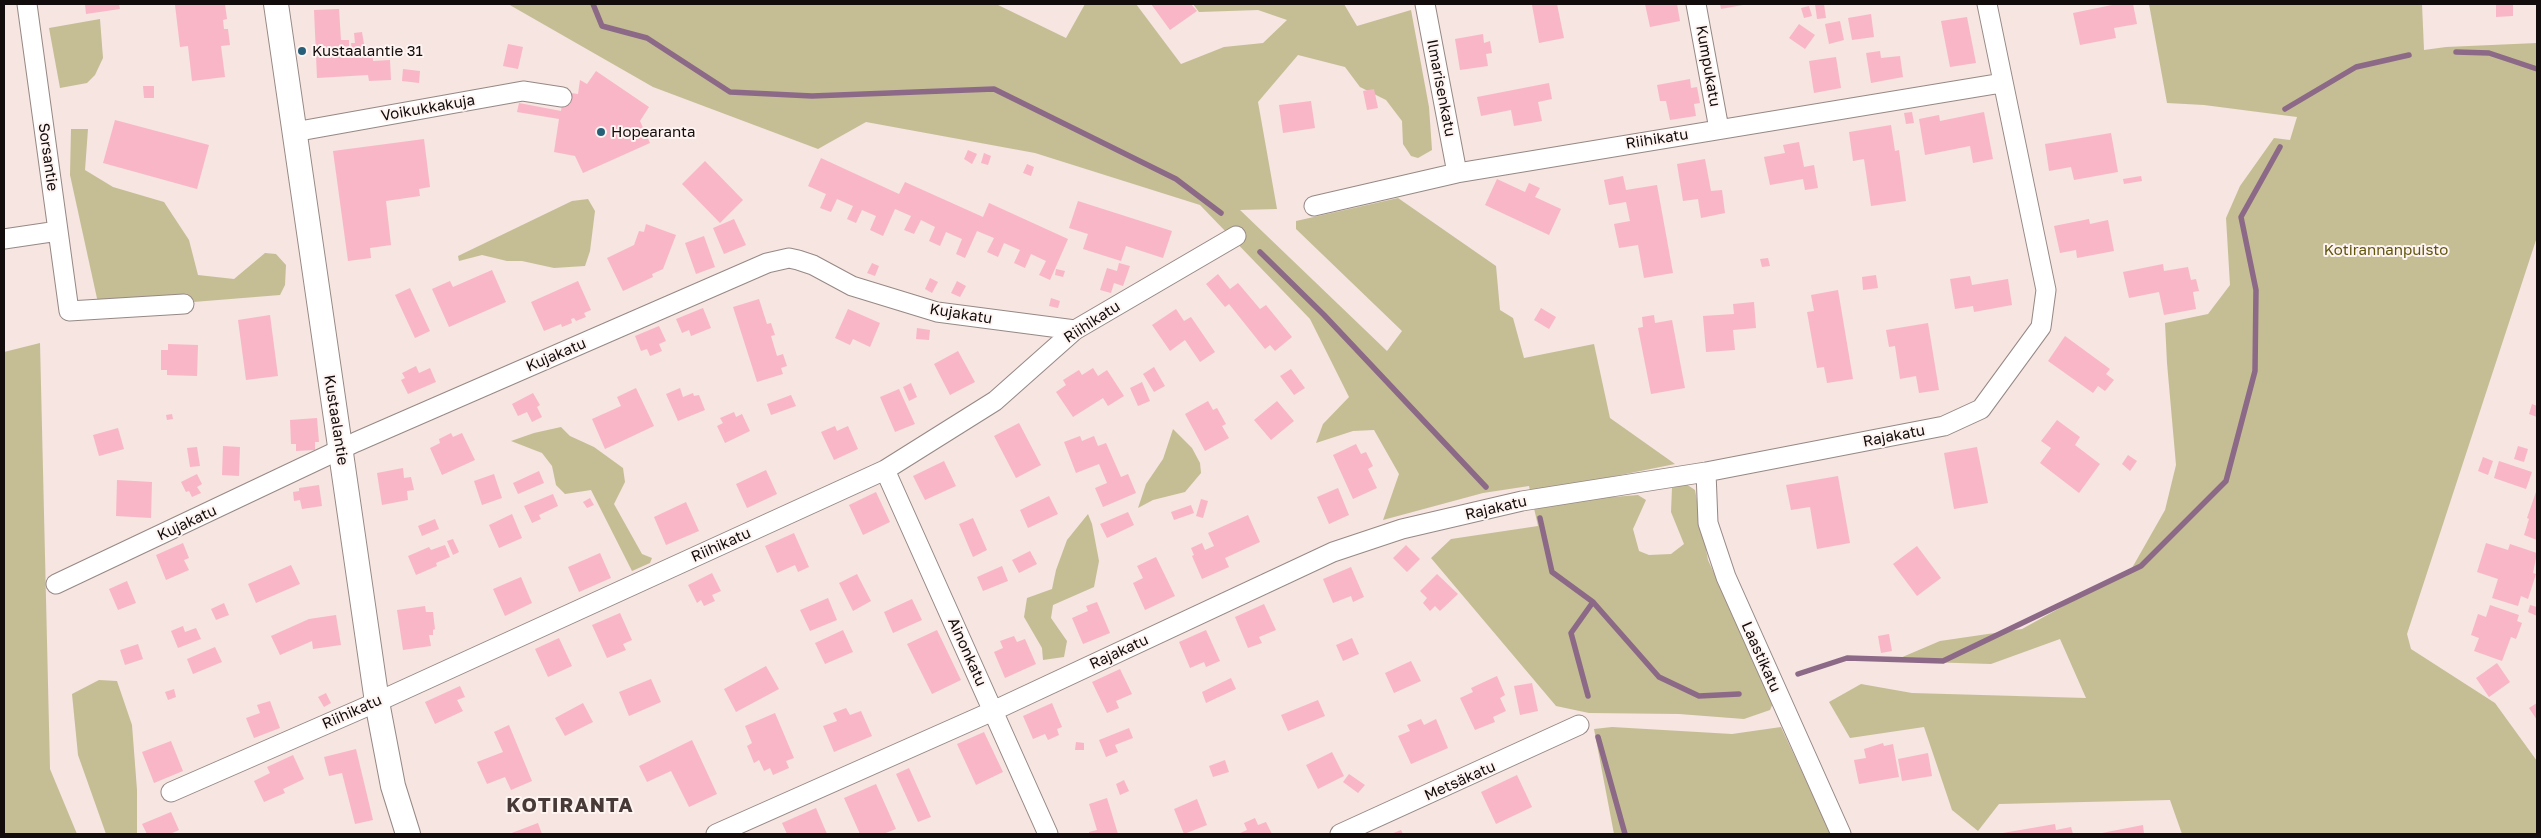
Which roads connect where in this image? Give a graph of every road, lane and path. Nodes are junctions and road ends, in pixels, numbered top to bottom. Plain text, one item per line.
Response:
1 (27, 4) edge
2 (276, 4) edge
3 (1425, 4) edge
4 (1696, 4) edge
5 (1987, 4) edge
6 (2002, 83) junction
7 (562, 97) dead end
8 (1719, 129) junction
9 (294, 132) junction
10 (1457, 172) junction
11 (1314, 206) dead end
12 (58, 231) junction
13 (1236, 236) dead end
14 (4, 239) edge
15 (184, 304) dead end
16 (1075, 330) junction
17 (341, 450) junction
18 (885, 470) junction
19 (1706, 472) junction
20 (56, 584) dead end
21 (377, 702) junction
22 (993, 711) junction
23 (1579, 725) dead end
24 (171, 792) dead end
25 (408, 834) edge
26 (716, 834) edge
27 (1048, 834) edge
28 (1340, 834) edge
29 (1841, 834) edge

1 - 12 street, Sorsantie
2 - 9 main road, Kustaalantie
3 - 10 street, Ilmarisenkatu
4 - 8 street, Kumpukatu
5 - 6 street, Rajakatu
6 - 8 street, Riihikatu
6 - 19 street, Rajakatu
7 - 9 street, Voikukkakuja
8 - 10 street, Riihikatu
9 - 17 main road, Kustaalantie
10 - 11 street, Riihikatu
12 - 14 street
12 - 15 street, Sorsantie
13 - 16 street, Riihikatu
16 - 17 street, Kujakatu
16 - 18 street, Riihikatu
17 - 20 street, Kujakatu
17 - 21 main road, Kustaalantie
18 - 21 street, Riihikatu
18 - 22 street, Ainonkatu
19 - 22 street, Rajakatu
19 - 29 street, Laastikatu
21 - 24 street, Riihikatu
21 - 25 main road, Kustaalantie
22 - 26 street, Rajakatu
22 - 27 street, Ainonkatu
23 - 28 street, Metsäkatu

